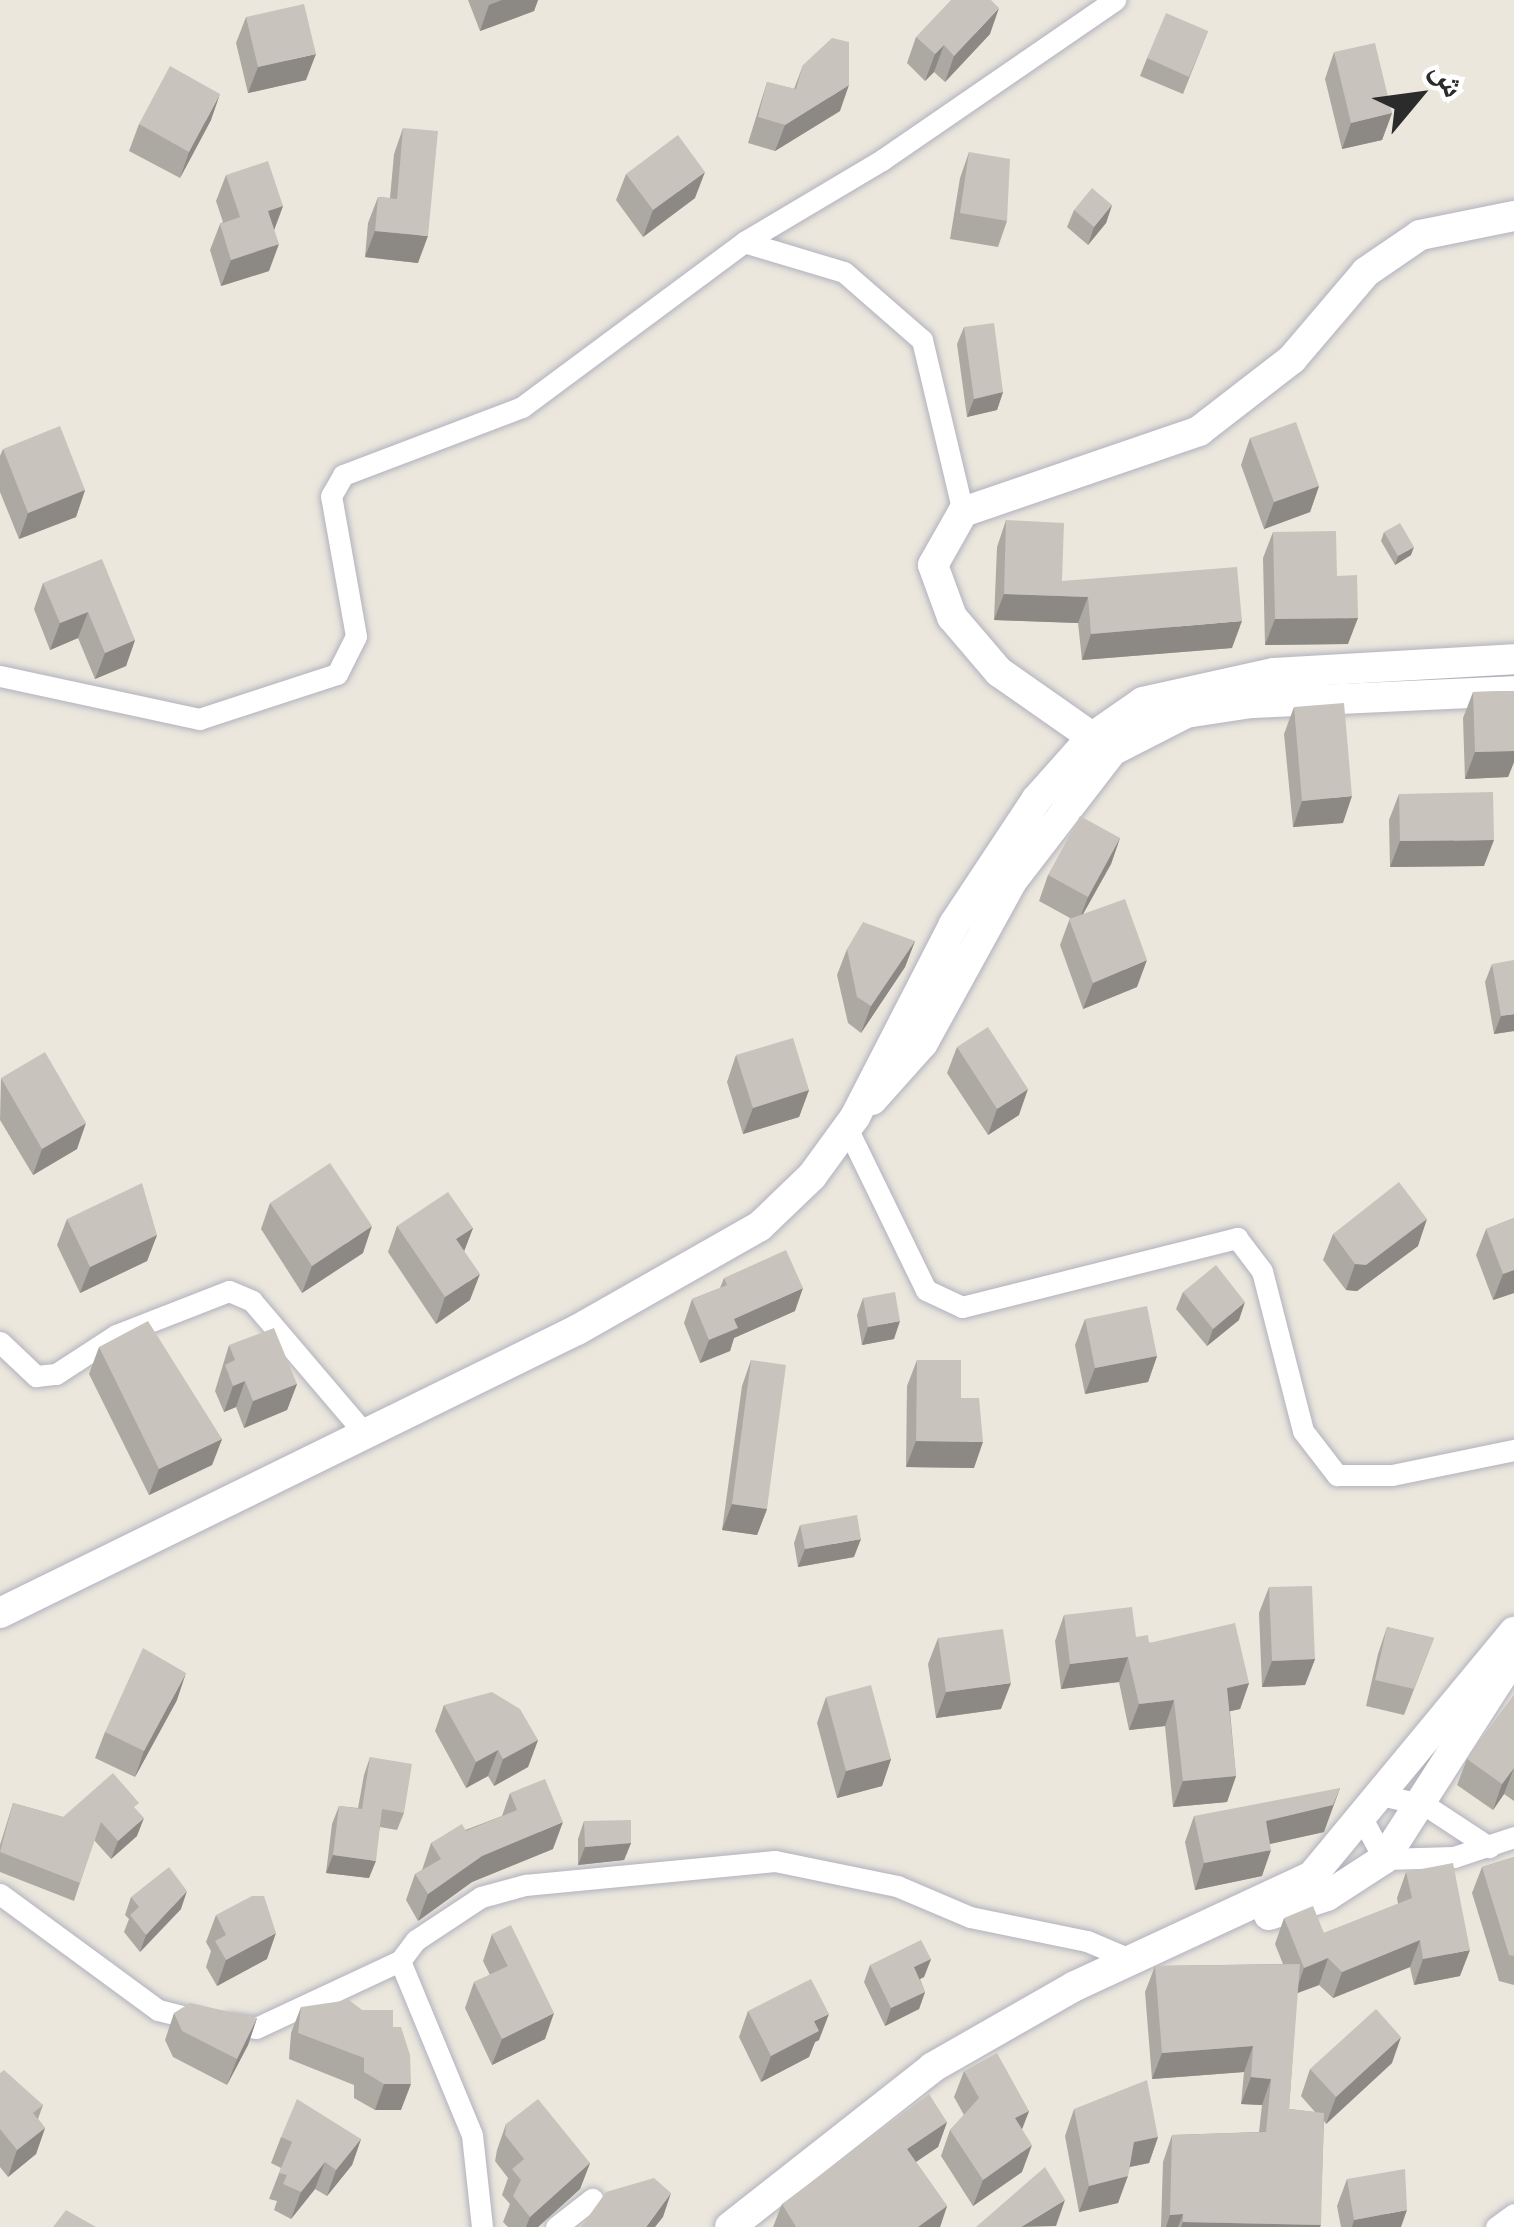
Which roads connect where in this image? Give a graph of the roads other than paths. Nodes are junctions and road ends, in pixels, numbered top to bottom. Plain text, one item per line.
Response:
1 (1115, 0) edge
2 (1514, 216) edge
3 (744, 242) junction
4 (963, 512) junction
5 (1514, 659) edge
6 (0, 676) edge
7 (1514, 691) edge
8 (1101, 744) junction
9 (851, 1123) junction
10 (0, 1342) edge
11 (365, 1434) junction
12 (1514, 1450) edge
13 (0, 1613) edge
14 (1514, 1632) edge
15 (1514, 1656) edge
16 (1385, 1796) junction
17 (1425, 1805) junction
18 (1364, 1822) junction
19 (1514, 1837) edge
20 (1489, 1847) junction
21 (1384, 1859) junction
22 (0, 1894) edge
23 (1199, 1932) junction
24 (1132, 1960) junction
25 (400, 1961) junction
26 (592, 2199) dead end
27 (1514, 2214) edge
28 (482, 2227) edge
29 (556, 2227) edge
30 (730, 2227) edge
31 (1496, 2227) edge

1 - 3 street
2 - 4 main road
3 - 4 street
3 - 6 street
4 - 8 main road
5 - 8 main road
7 - 8 main road
8 - 9 main road
9 - 11 main road
9 - 12 street
10 - 11 street
11 - 13 main road
14 - 16 main road
15 - 17 main road
16 - 17 street
16 - 18 main road
17 - 20 street
17 - 21 main road
18 - 21 street
18 - 23 main road
19 - 20 street
20 - 21 street
21 - 23 main road
22 - 25 street
23 - 24 main road
24 - 25 street
24 - 30 main road
25 - 28 street
26 - 29 street
27 - 31 street

